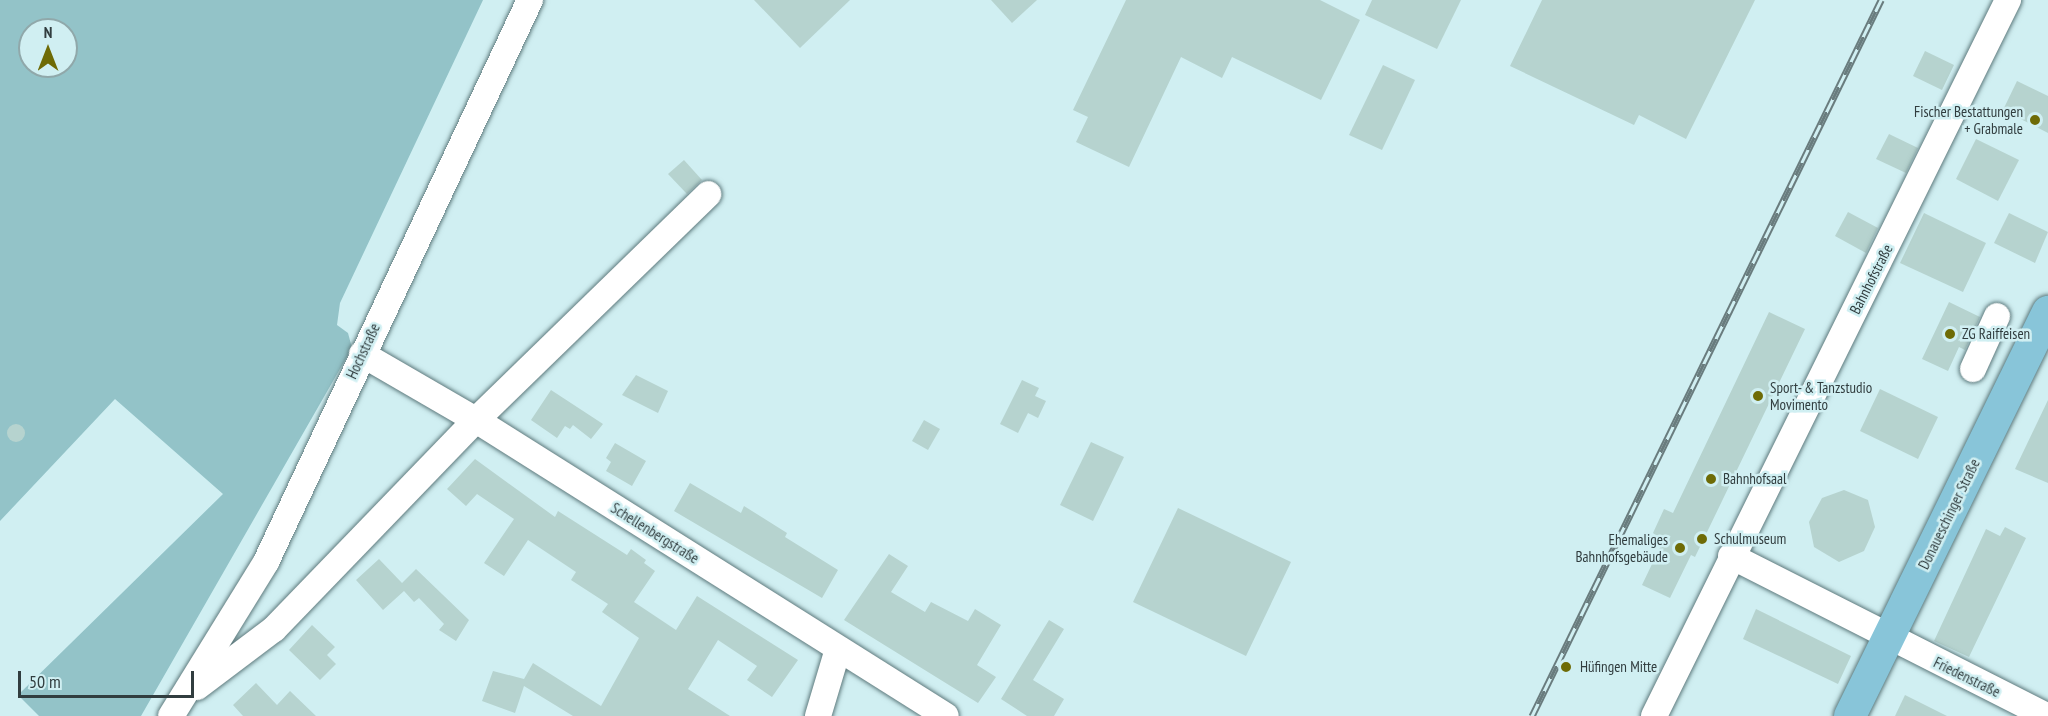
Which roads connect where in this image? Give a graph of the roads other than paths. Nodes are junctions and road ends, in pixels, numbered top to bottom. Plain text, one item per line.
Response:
1 (530, 0) edge
2 (2008, 0) edge
3 (708, 194) dead end
4 (2048, 312) edge
5 (1997, 316) dead end
6 (362, 354) junction
7 (1973, 369) dead end
8 (476, 420) junction
9 (1731, 556) junction
10 (1888, 638) junction
11 (838, 649) junction
12 (178, 706) edge
13 (818, 716) edge
14 (946, 716) edge
15 (1654, 716) edge
16 (1850, 716) edge
17 (2046, 716) edge

1 - 6 street, Hochstraße
2 - 9 street, Bahnhofstraße
3 - 8 street, Hochstraße
4 - 10 main road, Donaueschinger Straße
5 - 7 street
6 - 8 street, Schellenbergstraße
6 - 12 street, Hochstraße
8 - 11 street, Schellenbergstraße
8 - 12 street, Hochstraße
9 - 10 street
9 - 15 street, Bahnhofstraße
10 - 16 main road, Donaueschinger Straße
10 - 17 street, Friedenstraße
11 - 13 street
11 - 14 street, Schellenbergstraße

